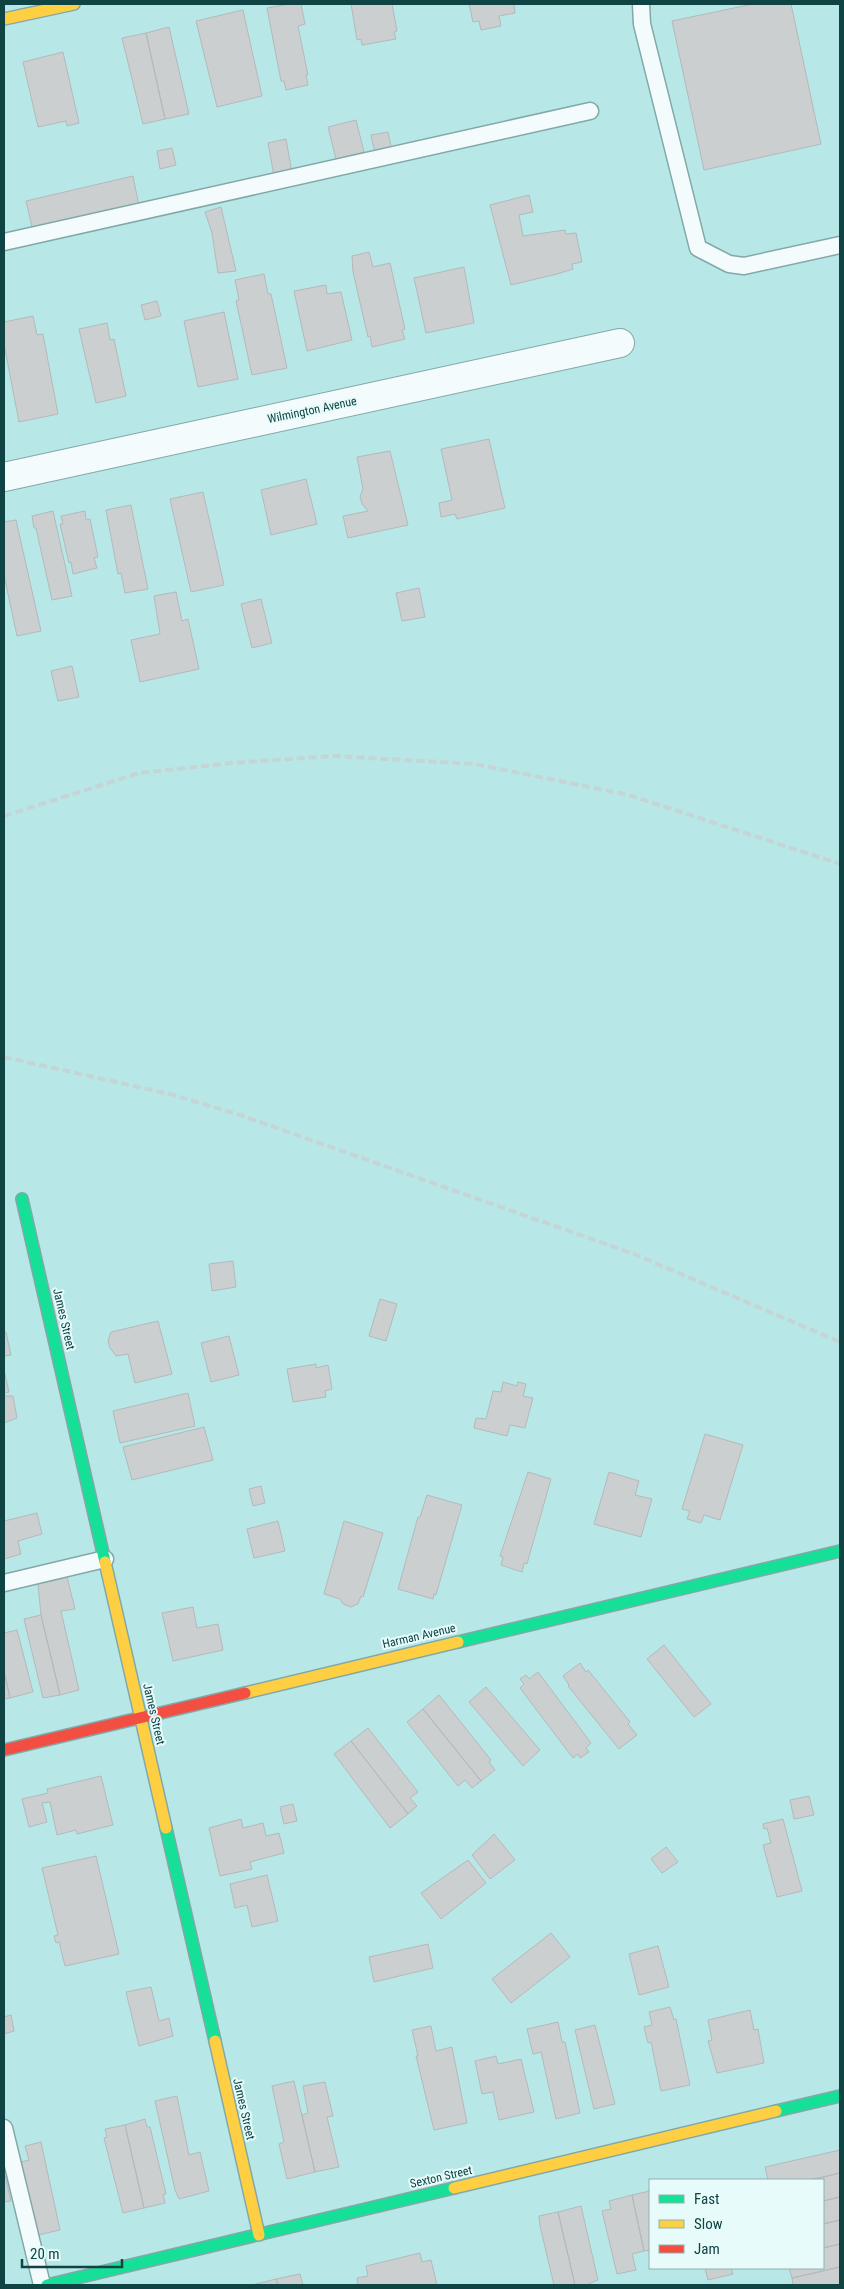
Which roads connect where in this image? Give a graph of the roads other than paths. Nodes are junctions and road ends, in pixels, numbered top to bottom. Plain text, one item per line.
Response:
1 (74, 4) edge
2 (641, 4) edge
3 (4, 19) edge
4 (590, 111) dead end
5 (4, 242) edge
6 (840, 245) edge
7 (620, 343) dead end
8 (4, 478) edge
9 (22, 1199) dead end
10 (840, 1551) edge
11 (105, 1559) junction
12 (4, 1583) edge
13 (141, 1716) junction
14 (4, 1750) edge
15 (840, 2096) edge
16 (4, 2128) edge
17 (259, 2235) junction
18 (42, 2285) edge
19 (47, 2285) edge

1 - 3 street
2 - 6 lane
4 - 5 lane
7 - 8 street, Wilmington Avenue
9 - 11 street, James Street
10 - 13 street, Harman Avenue
11 - 12 lane
11 - 13 street, James Street
13 - 14 street, Harman Avenue
13 - 17 street, James Street
15 - 17 street, Sexton Street
16 - 18 lane
17 - 19 street, Sexton Street

